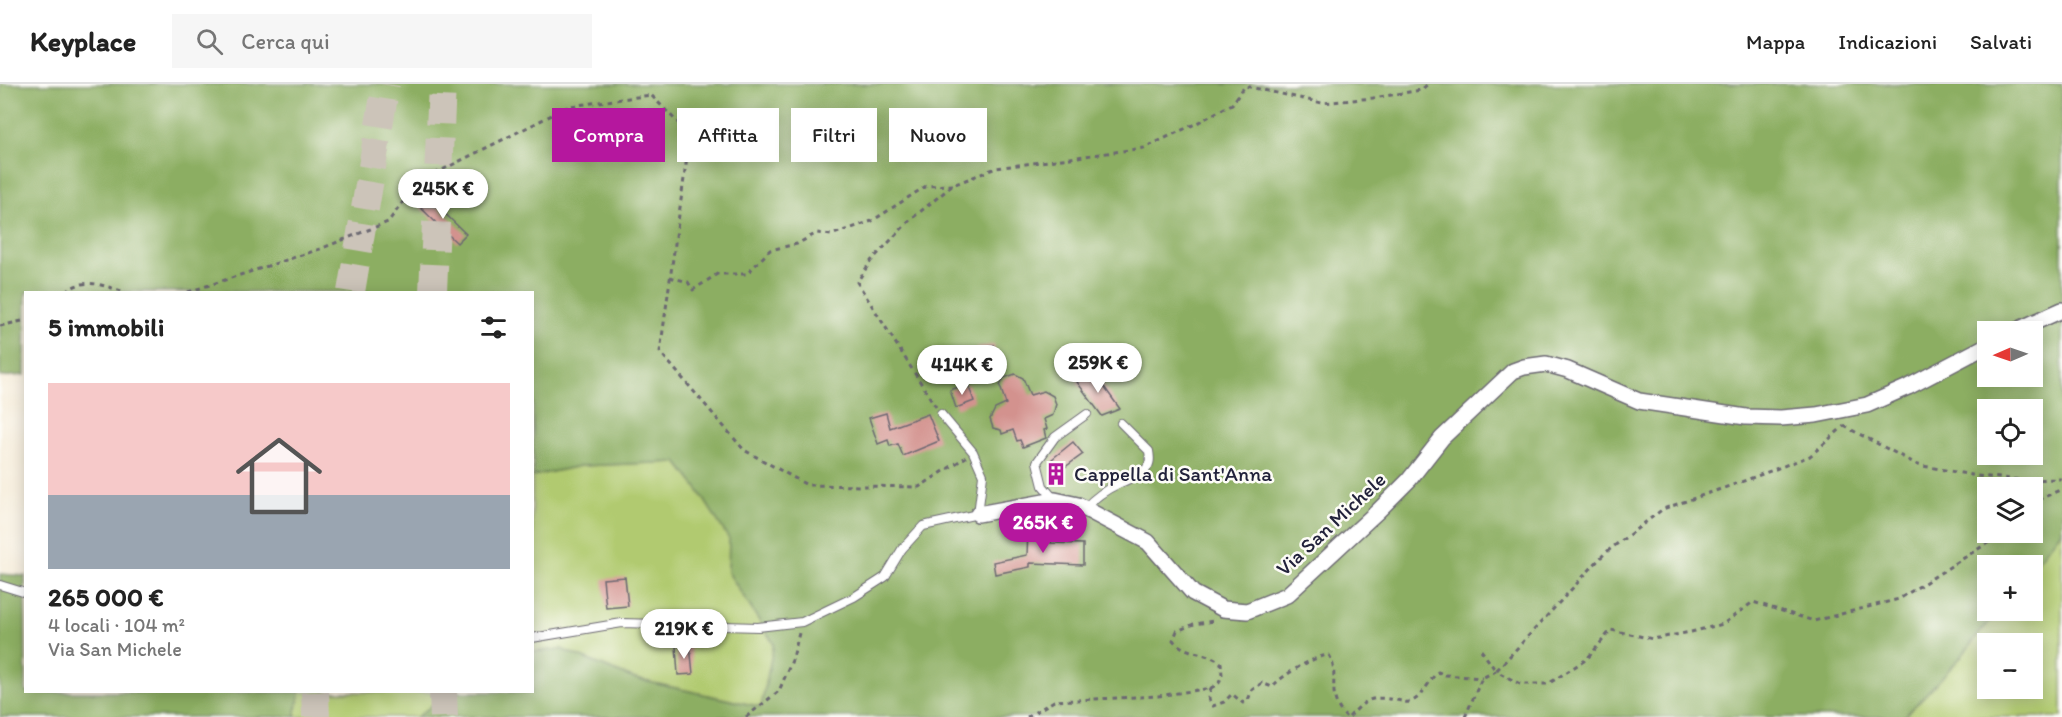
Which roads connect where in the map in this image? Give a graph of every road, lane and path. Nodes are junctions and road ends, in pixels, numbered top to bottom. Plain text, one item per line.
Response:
1 (1428, 84) edge
2 (953, 185) junction
3 (670, 277) junction
4 (68, 291) edge
5 (122, 291) edge
6 (191, 291) edge
7 (2062, 310) edge
8 (24, 320) edge
9 (2038, 321) edge
10 (0, 326) edge
11 (1977, 351) edge
12 (941, 414) joint
13 (1088, 414) dead end
14 (1822, 414) junction
15 (1121, 423) dead end
16 (1844, 426) junction
17 (974, 452) junction
18 (2062, 479) edge
19 (2062, 489) edge
20 (2043, 498) edge
21 (1055, 500) junction
22 (1085, 508) junction
23 (978, 514) junction
24 (1988, 543) edge
25 (0, 585) edge
26 (24, 592) edge
27 (1223, 609) junction
28 (802, 622) junction
29 (534, 638) edge
30 (1481, 650) dead end
31 (1496, 671) junction
32 (1482, 678) junction
33 (1211, 688) junction
34 (746, 717) edge
35 (1027, 717) edge
36 (1347, 717) edge
37 (1465, 717) edge

1 - 2 path
2 - 3 path
2 - 12 path
3 - 6 path
3 - 17 path
4 - 5 path
7 - 9 street
8 - 10 path
11 - 14 street, Via San Michele
12 - 17 lane
13 - 21 lane
14 - 16 path
14 - 27 street, Via San Michele
15 - 22 lane
16 - 18 path
16 - 31 path
17 - 23 lane
19 - 20 path
21 - 22 street, Via San Michele
21 - 23 street, Via San Michele
22 - 27 street, Via San Michele
23 - 28 lane, Via San Michele
24 - 31 path
25 - 26 lane
27 - 33 path
28 - 29 lane, Via San Michele
28 - 34 path
30 - 31 path
31 - 32 path
32 - 36 path
32 - 37 path
33 - 35 path
33 - 36 path

